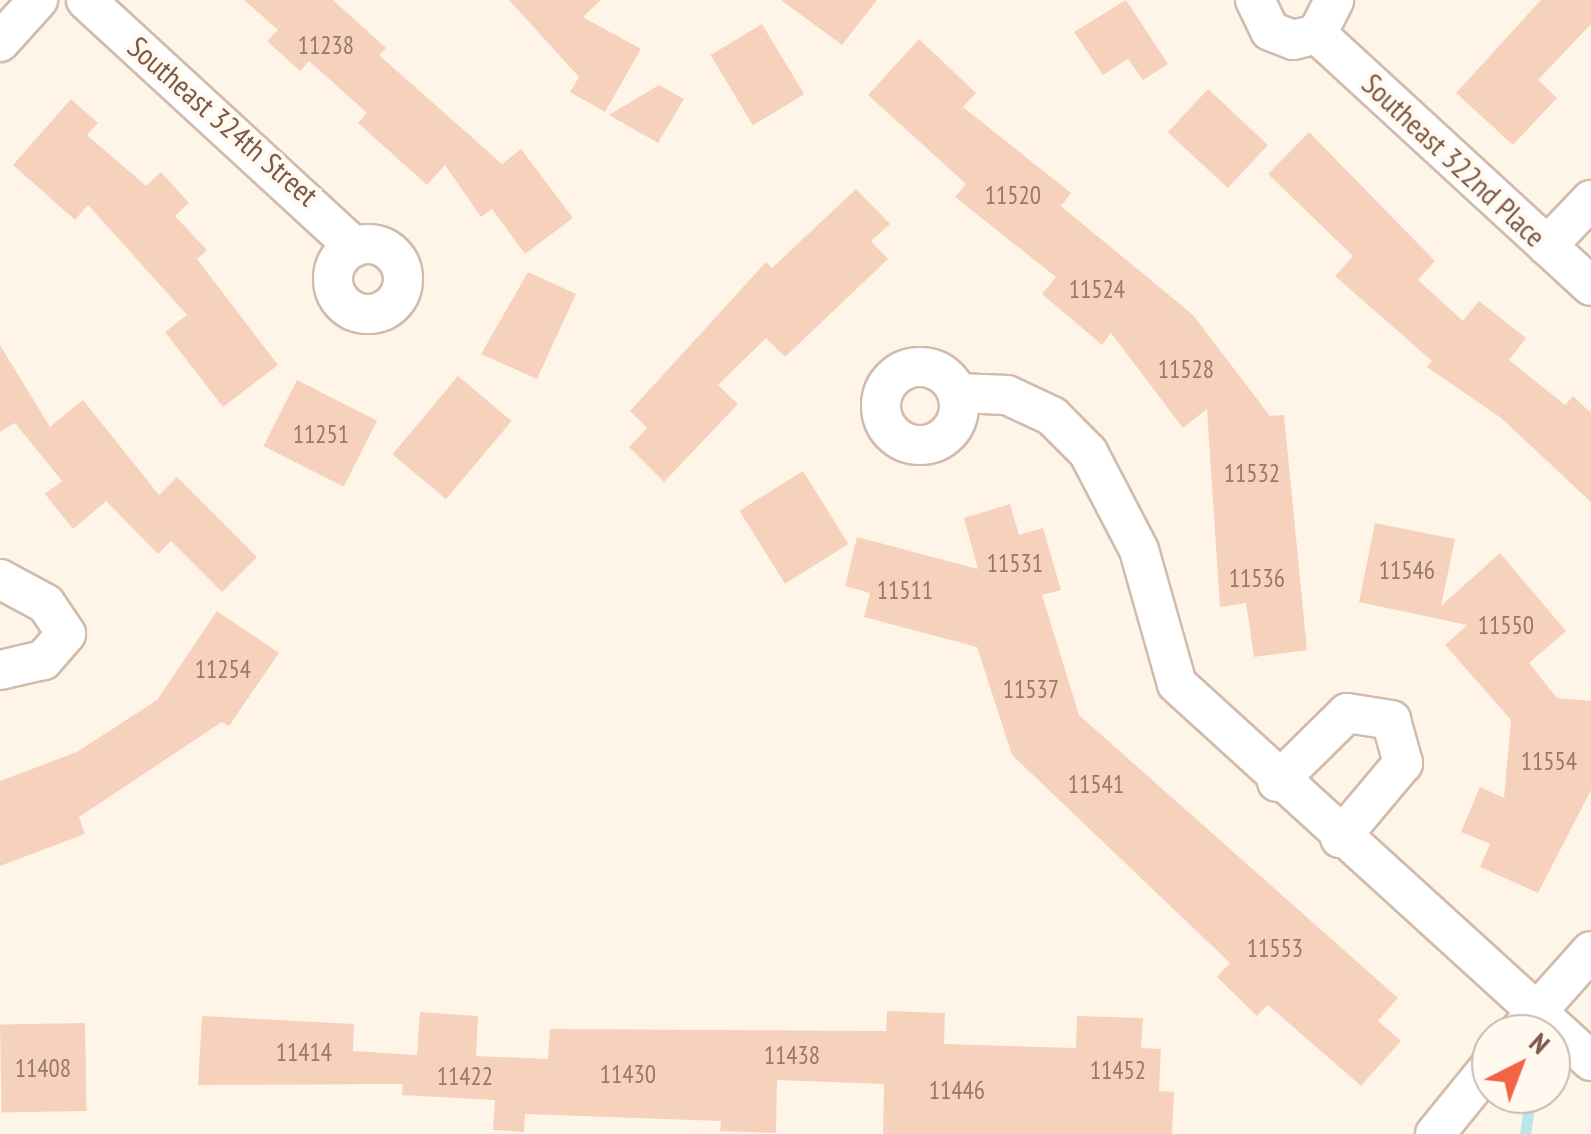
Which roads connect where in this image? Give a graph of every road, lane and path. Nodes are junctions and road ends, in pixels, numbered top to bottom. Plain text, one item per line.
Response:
1 (38, 0) edge
2 (86, 0) edge
3 (1255, 0) edge
4 (1334, 0) edge
5 (1317, 34) junction
6 (0, 42) edge
7 (1591, 200) edge
8 (1547, 246) junction
9 (355, 247) dead end
10 (1591, 286) edge
11 (957, 393) dead end
12 (0, 579) edge
13 (0, 670) edge
14 (1277, 782) junction
15 (1340, 838) junction
16 (1591, 951) edge
17 (1518, 1014) edge
18 (1533, 1014) edge
19 (1471, 1090) edge
20 (1435, 1134) edge

1 - 6 street
2 - 9 street, Southeast 324th Street
3 - 5 street
4 - 5 street
5 - 8 street, Southeast 322nd Place
7 - 8 street
8 - 10 street, Southeast 322nd Place
11 - 14 street
12 - 13 street
14 - 15 street
14 - 15 street
15 - 17 street
16 - 18 street
19 - 20 street

